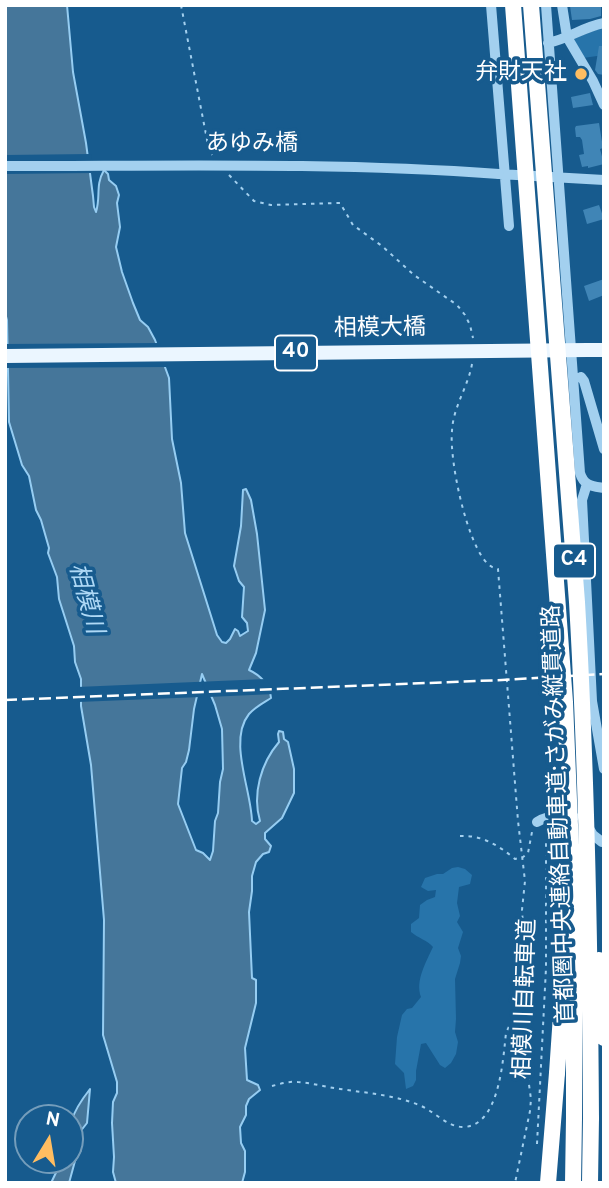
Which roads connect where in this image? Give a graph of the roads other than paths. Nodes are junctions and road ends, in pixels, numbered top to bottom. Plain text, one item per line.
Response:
1 (491, 5) edge
2 (513, 5) edge
3 (531, 5) edge
4 (546, 5) edge
5 (562, 5) edge
6 (604, 23) edge
7 (567, 37) junction
8 (548, 43) junction
9 (604, 105) edge
10 (5, 166) edge
11 (501, 174) junction
12 (559, 177) junction
13 (604, 180) edge
14 (509, 226) dead end
15 (604, 350) edge
16 (5, 356) edge
17 (581, 377) dead end
18 (604, 449) edge
19 (587, 484) junction
20 (604, 488) edge
21 (565, 702) junction
22 (604, 769) edge
23 (586, 797) junction
24 (542, 819) road end
25 (604, 842) edge
26 (604, 1038) edge
27 (583, 1118) junction
28 (548, 1183) edge
29 (573, 1183) edge
30 (590, 1183) edge

1 - 11 street
2 - 21 highway, 首都圏中央連絡自動車道;さがみ縦貫道路 / C4, bridge
3 - 23 highway, 首都圏中央連絡自動車道;さがみ縦貫道路 / C4, bridge
4 - 8 street
5 - 7 street
6 - 7 street
7 - 8 street
7 - 9 street
8 - 12 street
10 - 11 street, あゆみ橋, bridge
11 - 12 street, あゆみ橋
11 - 14 street
12 - 13 street, あゆみ橋
12 - 19 street
15 - 16 main road, 相模大橋 / 40, bridge
17 - 18 street
19 - 20 street
19 - 22 street
21 - 27 highway, 首都圏中央連絡自動車道;さがみ縦貫道路 / C4, bridge
21 - 28 highway, bridge
23 - 26 highway, bridge
23 - 27 highway, 首都圏中央連絡自動車道;さがみ縦貫道路 / C4, bridge
24 - 25 street
27 - 29 highway, C4
27 - 30 highway, C4

